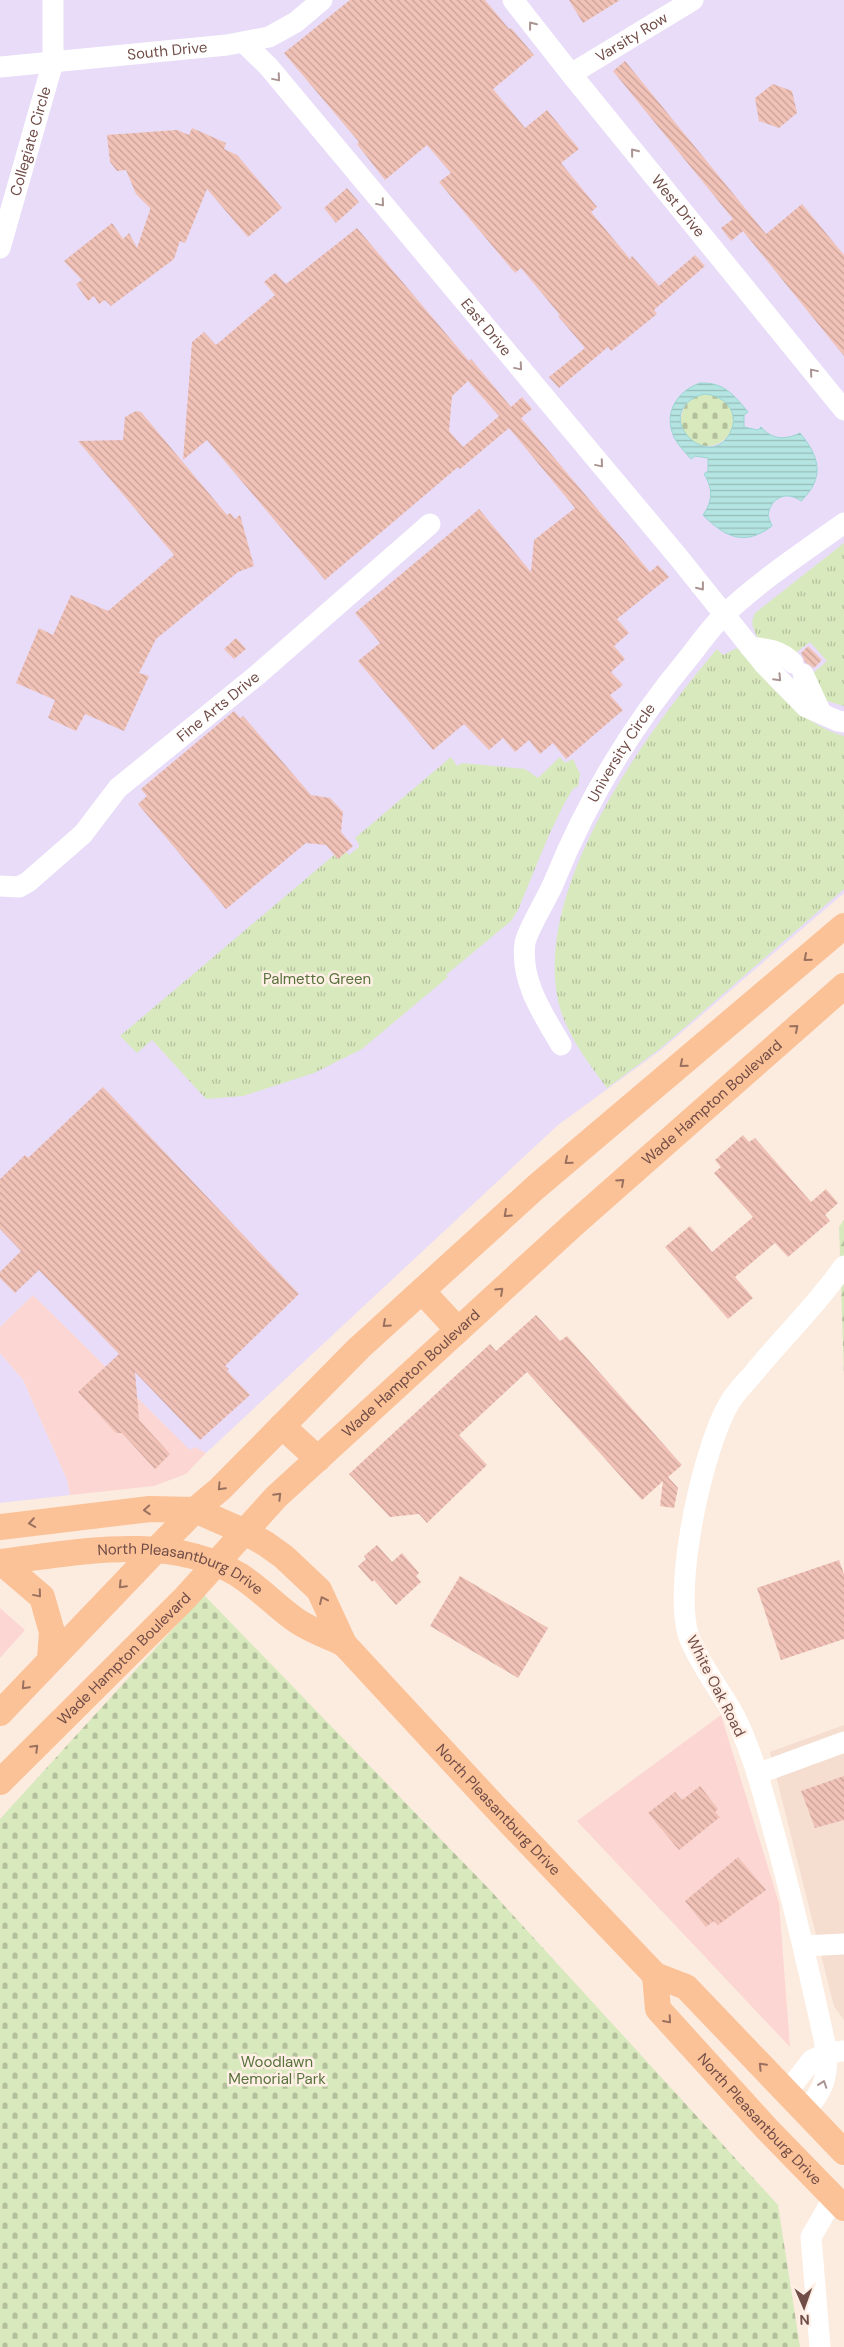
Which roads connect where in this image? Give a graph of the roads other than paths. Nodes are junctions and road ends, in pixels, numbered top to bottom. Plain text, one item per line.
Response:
1 (53, 0) edge
2 (322, 0) edge
3 (513, 0) edge
4 (693, 0) edge
5 (243, 42) junction
6 (53, 62) junction
7 (0, 66) edge
8 (570, 74) junction
9 (0, 248) edge
10 (844, 410) edge
11 (844, 523) edge
12 (430, 524) dead end
13 (724, 615) junction
14 (750, 647) junction
15 (821, 714) junction
16 (844, 722) edge
17 (4, 887) edge
18 (844, 926) edge
19 (844, 986) edge
20 (561, 1044) dead end
21 (841, 1274) edge
22 (422, 1291) junction
23 (458, 1330) junction
24 (282, 1426) junction
25 (318, 1459) junction
26 (195, 1510) junction
27 (0, 1527) edge
28 (245, 1532) junction
29 (156, 1550) junction
30 (1, 1562) edge
31 (216, 1564) junction
32 (344, 1644) junction
33 (50, 1659) junction
34 (0, 1713) edge
35 (844, 1742) edge
36 (757, 1774) junction
37 (0, 1782) edge
38 (844, 1944) edge
39 (804, 1946) junction
40 (655, 1975) junction
41 (836, 2052) edge
42 (788, 2092) junction
43 (806, 2110) junction
44 (844, 2152) edge
45 (839, 2203) edge
46 (820, 2347) edge

1 - 6 street, Collegiate Circle
2 - 5 street, South Drive
8 -> 3 street, West Drive
4 - 8 street, Varsity Row
5 - 6 street, South Drive
5 -> 13 street, East Drive
6 - 7 street, South Drive
6 - 9 street, Collegiate Circle
10 -> 8 street, West Drive
11 - 13 street, University Circle
12 - 17 street, Fine Arts Drive
13 - 14 street, East Drive
13 - 20 street, University Circle
14 -> 15 street, East Drive
14 - 15 street
15 - 16 street, East Drive
18 -> 22 main road
23 -> 19 main road, Wade Hampton Boulevard
21 - 36 street, White Oak Road
22 - 23 main road
22 -> 24 main road
23 - 25 main road, Wade Hampton Boulevard
24 - 25 main road
24 -> 26 main road
28 -> 25 main road, Wade Hampton Boulevard
26 -> 27 main road, North Pleasantburg Drive
26 - 28 main road, North Pleasantburg Drive
26 - 29 main road
28 - 31 main road, Wade Hampton Boulevard
32 -> 28 main road, North Pleasantburg Drive
29 - 30 main road, North Pleasantburg Drive
29 - 31 main road, North Pleasantburg Drive
29 -> 33 main road
30 -> 33 main road
31 - 32 main road, North Pleasantburg Drive
37 -> 31 main road, Wade Hampton Boulevard
32 - 40 main road, North Pleasantburg Drive
33 -> 34 main road
35 - 36 street
36 - 39 street, White Oak Road
38 - 39 street
39 - 41 street, White Oak Road
42 -> 40 main road, North Pleasantburg Drive
40 -> 45 main road, North Pleasantburg Drive
41 - 42 street
43 -> 41 street, White Oak Road
42 - 43 main road, North Pleasantburg Drive
43 - 44 main road, North Pleasantburg Drive
45 - 46 street

